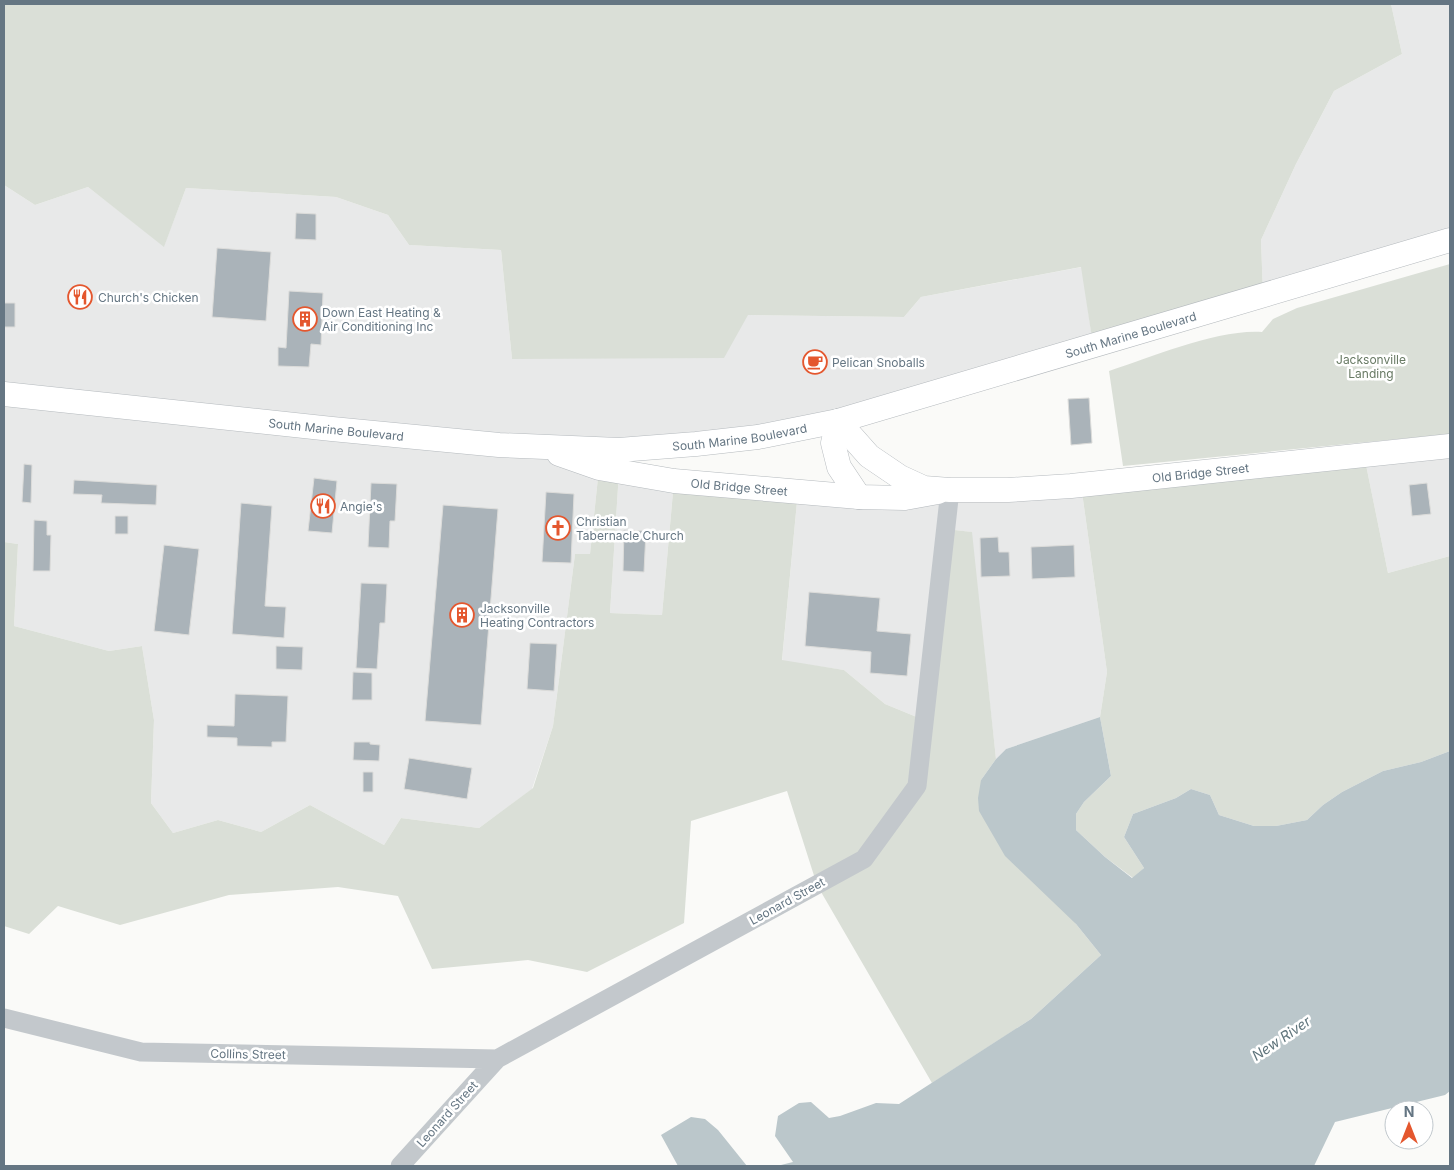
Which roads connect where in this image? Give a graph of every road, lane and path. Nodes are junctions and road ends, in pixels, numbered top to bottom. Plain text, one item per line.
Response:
1 (1450, 240) edge
2 (4, 394) edge
3 (838, 421) junction
4 (533, 445) junction
5 (1450, 446) edge
6 (950, 490) junction
7 (859, 497) junction
8 (4, 1018) edge
9 (497, 1059) junction
10 (400, 1166) edge

1 - 3 main road, South Marine Boulevard
2 - 4 main road, South Marine Boulevard
3 - 4 main road, South Marine Boulevard
3 - 6 main road, Old Bridge Street
3 - 7 main road
4 - 7 main road, Old Bridge Street
5 - 6 main road, Old Bridge Street
6 - 7 main road, Old Bridge Street
6 - 9 street, Leonard Street
8 - 9 street, Collins Street
9 - 10 street, Leonard Street

